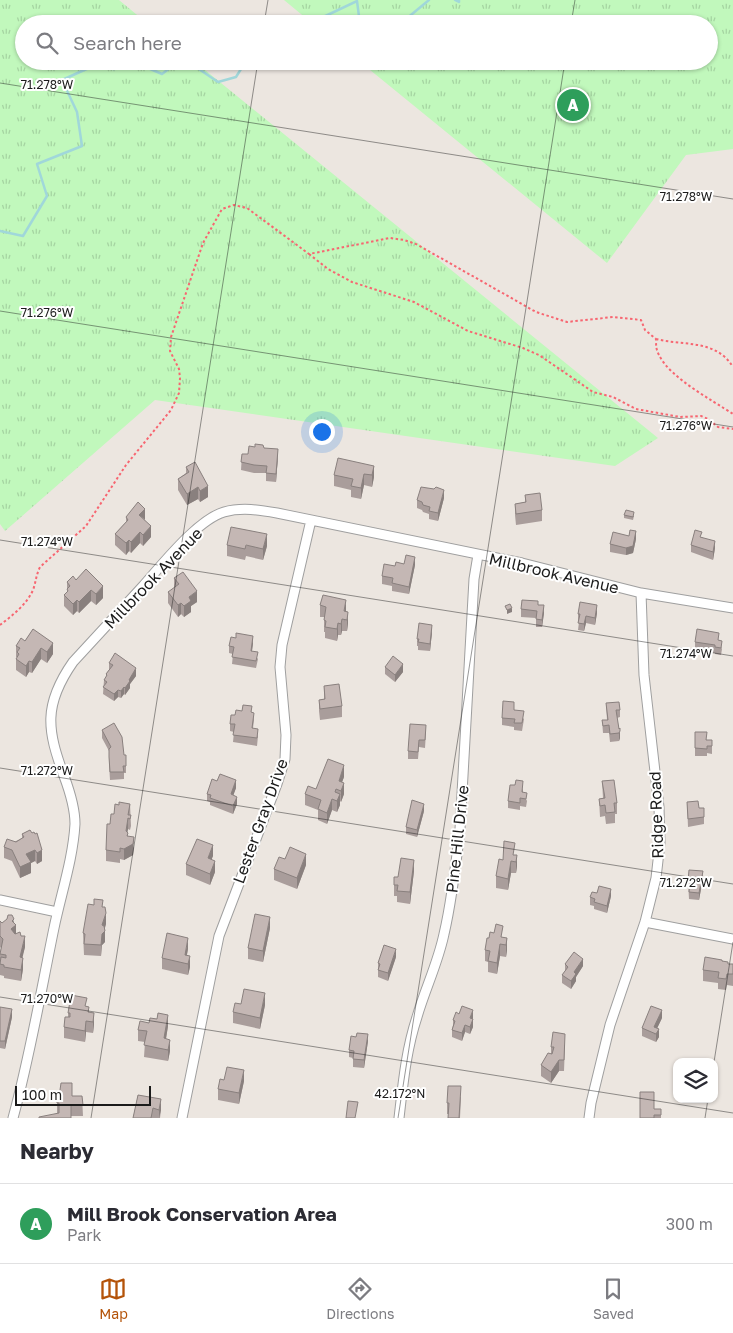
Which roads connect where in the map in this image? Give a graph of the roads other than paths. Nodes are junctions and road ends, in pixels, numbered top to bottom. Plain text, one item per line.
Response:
1 (311, 520) junction
2 (478, 555) junction
3 (641, 593) junction
4 (733, 608) edge
5 (0, 900) edge
6 (57, 912) junction
7 (646, 922) junction
8 (733, 939) edge
9 (14, 1118) edge
10 (182, 1118) edge
11 (399, 1118) edge
12 (589, 1118) edge

1 - 2 street, Millbrook Avenue
1 - 6 street, Millbrook Avenue
1 - 10 street, Lester Gray Drive
2 - 3 street, Millbrook Avenue
2 - 11 street, Pine Hill Drive
3 - 4 street, Millbrook Avenue
3 - 7 street, Ridge Road
5 - 6 street
6 - 9 street, Millbrook Avenue
7 - 8 street
7 - 12 street, Ridge Road

